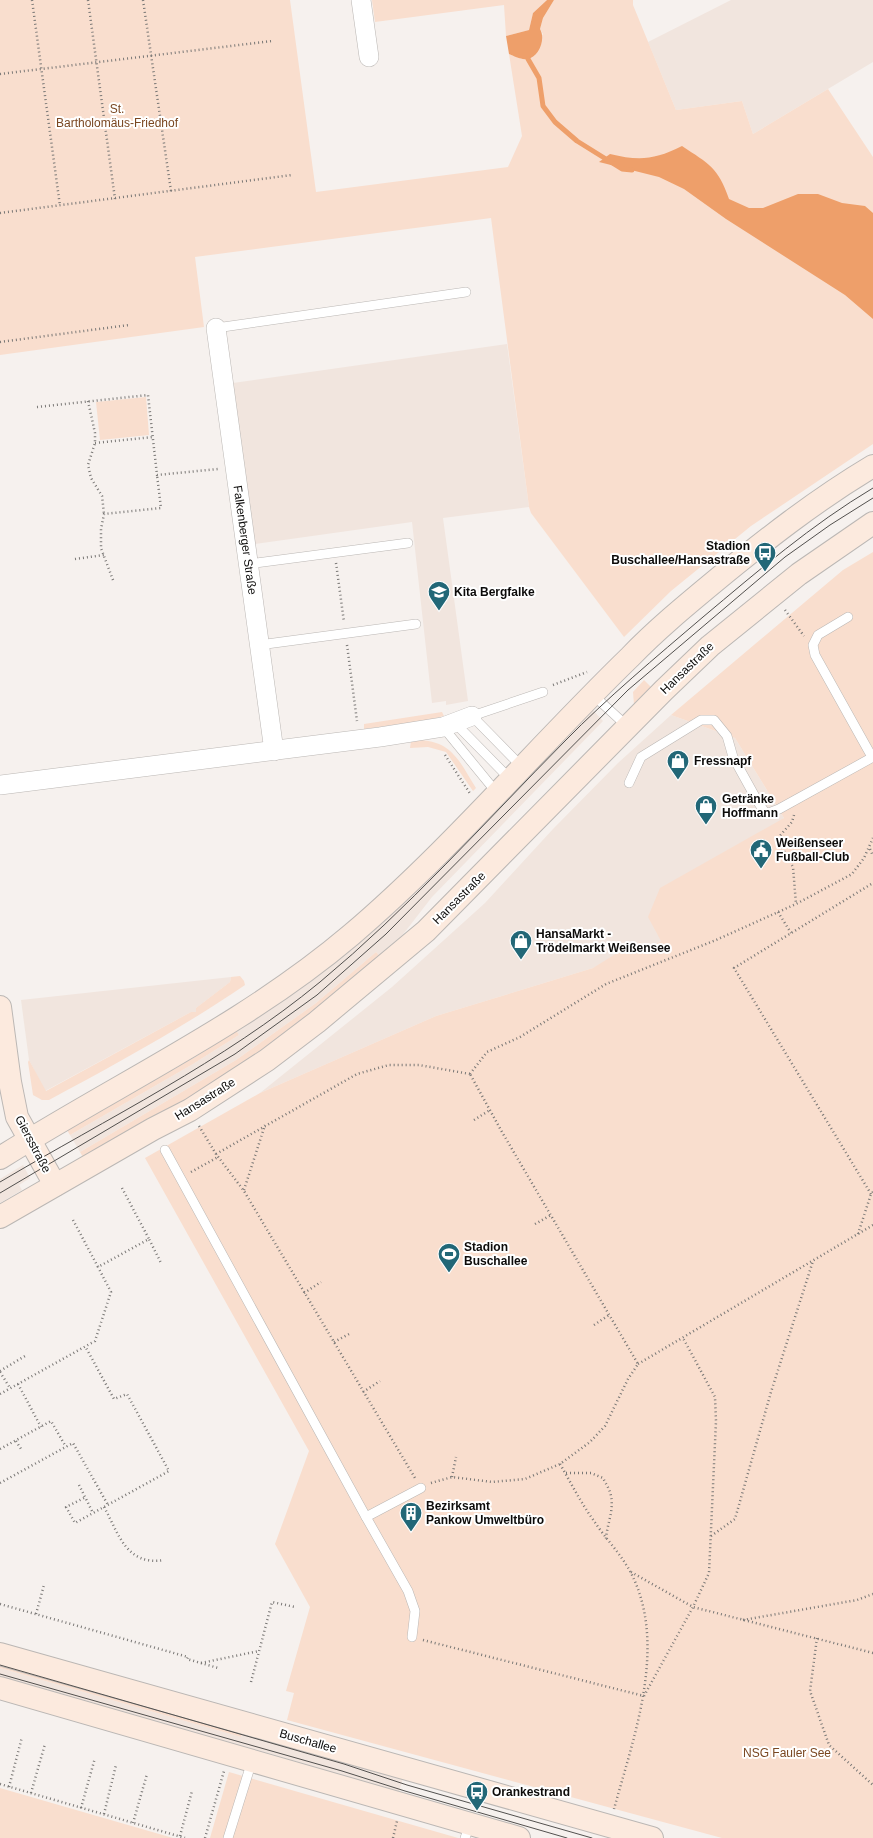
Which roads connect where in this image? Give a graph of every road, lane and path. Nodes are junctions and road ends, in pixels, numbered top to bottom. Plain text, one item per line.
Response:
1 (32, 0) edge
2 (88, 0) edge
3 (143, 0) edge
4 (361, 0) edge
5 (272, 41) dead end
6 (150, 54) junction
7 (368, 57) dead end
8 (96, 62) junction
9 (41, 69) junction
10 (0, 74) edge
11 (292, 176) dead end
12 (171, 191) junction
13 (115, 198) junction
14 (60, 206) junction
15 (0, 214) edge
16 (466, 292) dead end
17 (129, 325) dead end
18 (216, 328) joint
19 (0, 342) edge
20 (88, 401) junction
21 (37, 407) dead end
22 (153, 437) junction
23 (95, 443) junction
24 (873, 466) edge
25 (220, 469) dead end
26 (157, 475) junction
27 (104, 514) junction
28 (873, 523) edge
29 (408, 543) dead end
30 (104, 555) junction
31 (75, 558) dead end
32 (248, 564) junction
33 (113, 580) dead end
34 (780, 604) dead end
35 (848, 617) dead end
36 (416, 624) dead end
37 (259, 645) junction
38 (813, 645) junction
39 (590, 671) dead end
40 (542, 692) joint
41 (592, 694) junction
42 (457, 722) junction
43 (628, 727) junction
44 (274, 751) junction
45 (446, 755) dead end
46 (873, 757) edge
47 (510, 779) junction
48 (629, 783) dead end
49 (0, 785) edge
50 (472, 797) dead end
51 (798, 799) junction
52 (873, 838) edge
53 (869, 849) junction
54 (873, 856) edge
55 (873, 883) edge
56 (796, 904) junction
57 (778, 912) junction
58 (791, 933) junction
59 (0, 1007) edge
60 (470, 1074) junction
61 (490, 1110) junction
62 (474, 1120) dead end
63 (265, 1125) junction
64 (200, 1128) dead end
65 (30, 1140) junction
66 (165, 1150) dead end
67 (216, 1154) junction
68 (218, 1157) junction
69 (0, 1158) edge
70 (195, 1170) dead end
71 (56, 1185) junction
72 (122, 1188) dead end
73 (244, 1191) junction
74 (872, 1193) edge
75 (551, 1215) junction
76 (0, 1217) edge
77 (73, 1220) dead end
78 (535, 1224) dead end
79 (873, 1226) edge
80 (858, 1234) junction
81 (149, 1240) junction
82 (812, 1261) junction
83 (161, 1263) dead end
84 (98, 1267) junction
85 (321, 1282) dead end
86 (304, 1293) junction
87 (609, 1315) junction
88 (594, 1325) dead end
89 (351, 1333) dead end
90 (682, 1338) junction
91 (334, 1342) junction
92 (85, 1346) junction
93 (25, 1356) dead end
94 (638, 1364) junction
95 (0, 1371) edge
96 (380, 1381) dead end
97 (18, 1384) junction
98 (10, 1388) junction
99 (363, 1392) junction
100 (0, 1394) edge
101 (41, 1427) junction
102 (16, 1441) junction
103 (66, 1447) junction
104 (0, 1449) edge
105 (21, 1449) dead end
106 (456, 1457) dead end
107 (560, 1464) junction
108 (566, 1473) junction
109 (452, 1477) junction
110 (0, 1483) edge
111 (79, 1485) dead end
112 (421, 1488) junction
113 (84, 1498) junction
114 (108, 1505) junction
115 (104, 1507) junction
116 (93, 1513) junction
117 (366, 1517) junction
118 (710, 1536) junction
119 (606, 1539) junction
120 (164, 1560) dead end
121 (630, 1572) junction
122 (44, 1585) dead end
123 (873, 1594) edge
124 (0, 1604) edge
125 (295, 1607) dead end
126 (693, 1607) junction
127 (36, 1614) junction
128 (740, 1621) junction
129 (412, 1637) joint
130 (817, 1638) junction
131 (259, 1651) junction
132 (873, 1653) edge
133 (0, 1654) edge
134 (200, 1663) junction
135 (218, 1668) dead end
136 (251, 1682) dead end
137 (0, 1688) edge
138 (644, 1696) junction
139 (22, 1737) dead end
140 (45, 1744) dead end
141 (95, 1758) dead end
142 (252, 1760) junction
143 (116, 1765) dead end
144 (224, 1771) dead end
145 (147, 1774) dead end
146 (0, 1784) edge
147 (873, 1785) edge
148 (9, 1787) junction
149 (192, 1791) dead end
150 (31, 1793) junction
151 (81, 1808) junction
152 (104, 1814) junction
153 (398, 1815) dead end
154 (133, 1823) junction
155 (614, 1826) edge
156 (467, 1831) edge
157 (180, 1836) junction
158 (185, 1838) edge
159 (205, 1838) edge
160 (228, 1838) edge
161 (393, 1838) edge
162 (519, 1838) edge
163 (652, 1838) edge

1 - 9 path
2 - 8 path
3 - 6 path
4 - 7 street
5 - 6 path
6 - 8 path
6 - 12 path
8 - 9 path
8 - 13 path
9 - 10 path
9 - 14 path
11 - 12 path
12 - 13 path
13 - 14 path
14 - 15 path
16 - 18 lane
17 - 19 path
18 - 32 street, Falkenberger Straße
20 - 21 path
20 - 22 path
20 - 23 path
22 - 23 path
22 - 26 path
23 - 27 path
24 - 41 main road
25 - 26 path
26 - 27 path
27 - 30 path
28 - 43 main road, Hansastraße
29 - 32 lane
30 - 31 path
30 - 33 path
32 - 37 street, Falkenberger Straße
34 - 38 path
35 - 38 lane
36 - 37 lane
37 - 44 street, Falkenberger Straße
38 - 46 lane
39 - 40 path
40 - 42 lane
41 - 43 lane
41 - 47 main road
42 - 44 street
42 - 47 lane
42 - 47 lane
42 - 47 lane
43 - 71 main road, Hansastraße
44 - 49 street
45 - 50 path
46 - 51 lane
47 - 65 main road
48 - 51 lane
51 - 56 path
52 - 53 path
53 - 54 path
53 - 56 path
55 - 58 path
56 - 57 path
57 - 58 path
57 - 60 path
58 - 74 path
59 - 65 main road, Giersstraße
60 - 61 path
60 - 63 path
61 - 62 path
61 - 75 path
63 - 67 path
63 - 73 path
64 - 67 path
65 - 69 main road
65 - 71 main road, Giersstraße
66 - 117 lane
67 - 68 path
68 - 70 path
68 - 73 path
71 - 76 main road, Hansastraße
72 - 81 path
73 - 86 path
74 - 80 path
75 - 78 path
75 - 87 path
77 - 84 path
79 - 80 path
80 - 82 path
81 - 83 path
81 - 84 path
82 - 90 path
82 - 118 path
84 - 92 path
85 - 86 path
86 - 91 path
87 - 88 path
87 - 94 path
89 - 91 path
90 - 94 path
90 - 118 path
91 - 99 path
92 - 97 path
92 - 114 path
93 - 95 path
94 - 107 path
95 - 98 path
96 - 99 path
97 - 98 path
97 - 101 path
98 - 100 path
99 - 112 path
101 - 102 path
101 - 103 path
102 - 104 path
102 - 105 path
103 - 110 path
103 - 114 path
106 - 109 path
107 - 108 path
107 - 109 path
108 - 119 path
108 - 119 path
109 - 112 path
111 - 113 path
112 - 117 lane
113 - 116 path
113 - 116 path
114 - 115 path
115 - 116 path
115 - 120 path
117 - 129 lane
118 - 126 path
119 - 121 path
121 - 126 path
121 - 138 path
122 - 127 path
123 - 128 path
124 - 127 path
125 - 131 path
126 - 128 path
126 - 138 path
127 - 134 path
128 - 130 path
129 - 138 path
130 - 132 path
130 - 147 path
131 - 134 path
131 - 136 path
133 - 155 main road, Buschallee
134 - 135 path
137 - 142 main road
138 - 155 path
139 - 148 path
140 - 150 path
141 - 151 path
142 - 156 main road
142 - 160 lane
143 - 152 path
144 - 159 path
145 - 154 path
146 - 148 path
148 - 150 path
149 - 157 path
150 - 151 path
151 - 152 path
152 - 154 path
153 - 161 path
154 - 157 path
155 - 163 main road, Buschallee
156 - 162 main road
157 - 158 path

